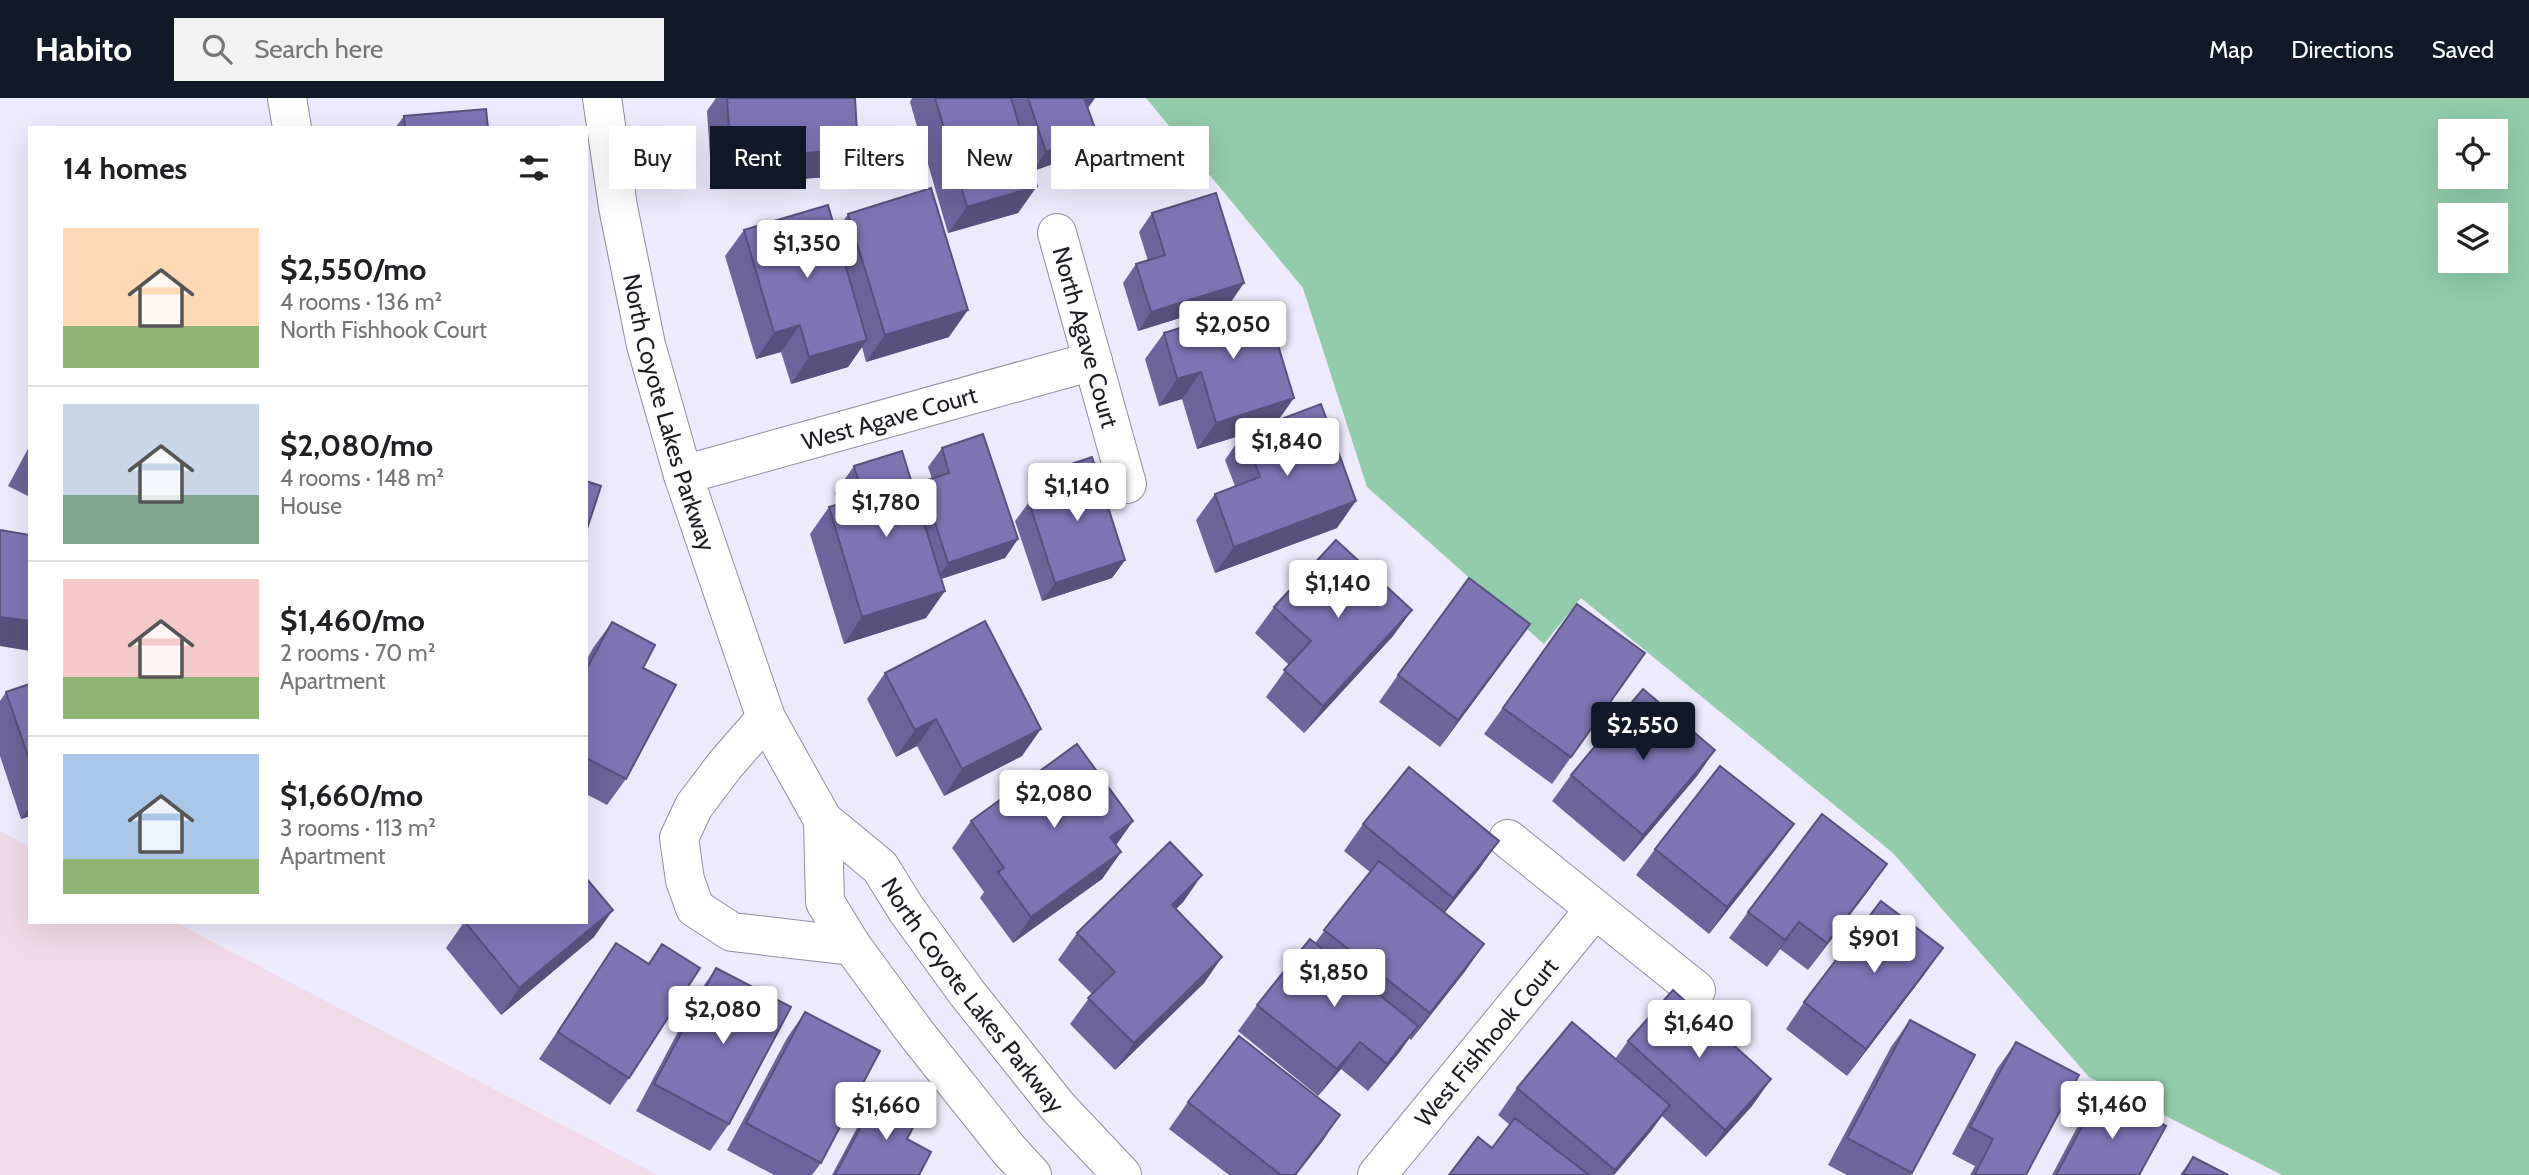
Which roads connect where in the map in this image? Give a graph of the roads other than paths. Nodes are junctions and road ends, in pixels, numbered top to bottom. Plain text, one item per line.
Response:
1 (288, 98) edge
2 (601, 98) edge
3 (292, 126) edge
4 (1057, 233) dead end
5 (1093, 361) junction
6 (683, 475) junction
7 (1127, 484) dead end
8 (766, 718) junction
9 (823, 820) junction
10 (1508, 839) dead end
11 (1595, 909) junction
12 (852, 946) junction
13 (1696, 990) dead end
14 (1032, 1175) edge
15 (1122, 1175) edge
16 (1377, 1175) edge

1 - 3 street
2 - 6 street, North Coyote Lakes Parkway
4 - 5 street, North Agave Court
5 - 6 street, West Agave Court
5 - 7 street, North Agave Court
6 - 8 street, North Coyote Lakes Parkway
8 - 9 street, North Coyote Lakes Parkway
8 - 12 street
9 - 12 street, North Coyote Lakes Parkway
9 - 15 street, North Coyote Lakes Parkway
10 - 11 street
11 - 13 street
11 - 16 street, West Fishhook Court
12 - 14 street, North Coyote Lakes Parkway

